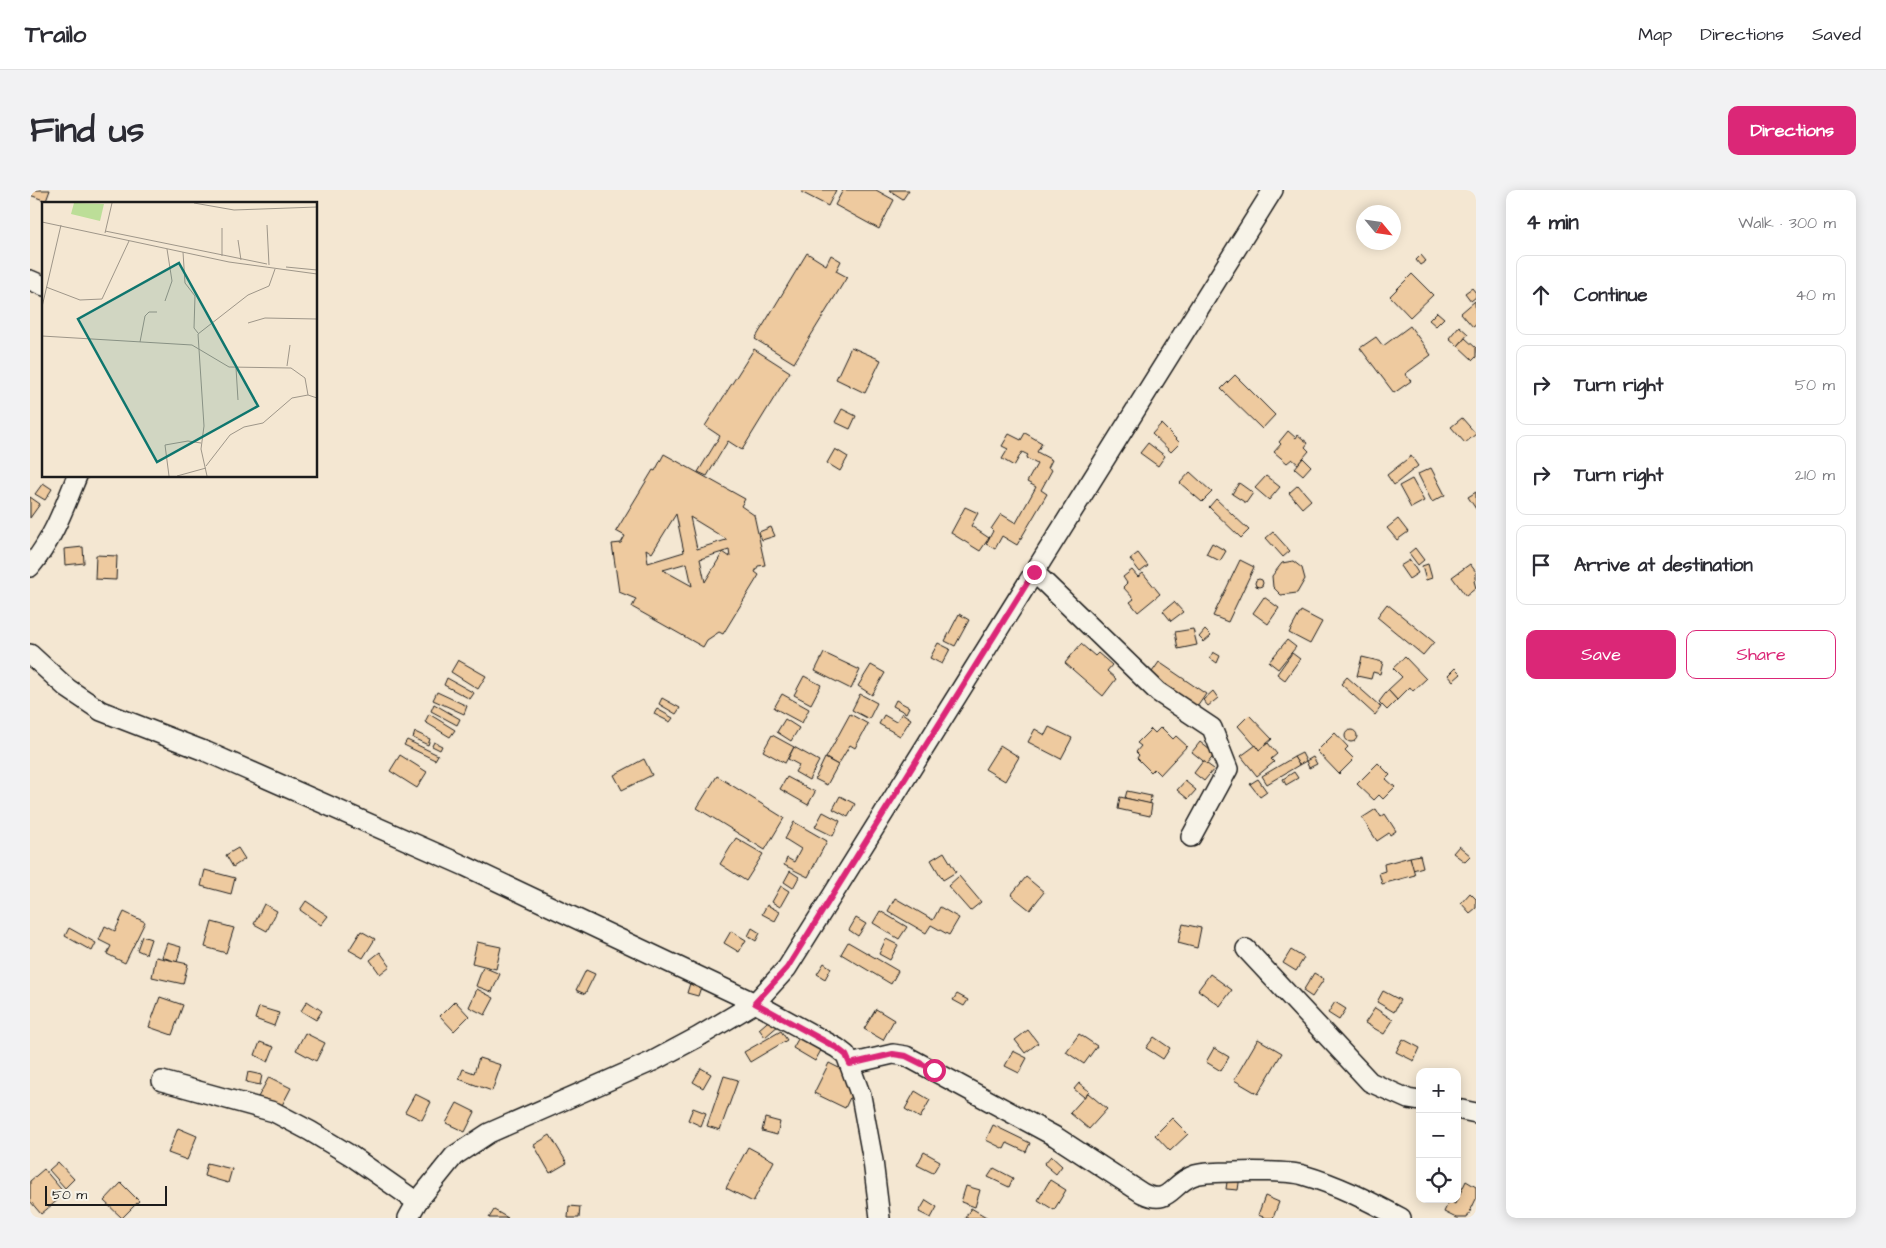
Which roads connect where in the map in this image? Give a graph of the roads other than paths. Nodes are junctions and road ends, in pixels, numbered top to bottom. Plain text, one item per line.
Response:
1 (1273, 190) edge
2 (30, 280) edge
3 (42, 285) edge
4 (76, 478) edge
5 (30, 567) edge
6 (1034, 572) junction
7 (30, 654) edge
8 (1191, 837) dead end
9 (1246, 949) dead end
10 (755, 1003) junction
11 (850, 1064) junction
12 (162, 1081) dead end
13 (1416, 1100) edge
14 (1461, 1110) edge
15 (1476, 1113) edge
16 (413, 1210) edge
17 (880, 1218) edge
18 (1402, 1218) edge

1 - 6 street
2 - 3 street
4 - 5 street
6 - 8 street
6 - 10 street
7 - 10 street
9 - 13 street
10 - 11 street
10 - 16 street
11 - 17 street
11 - 18 street
12 - 16 street
14 - 15 street

